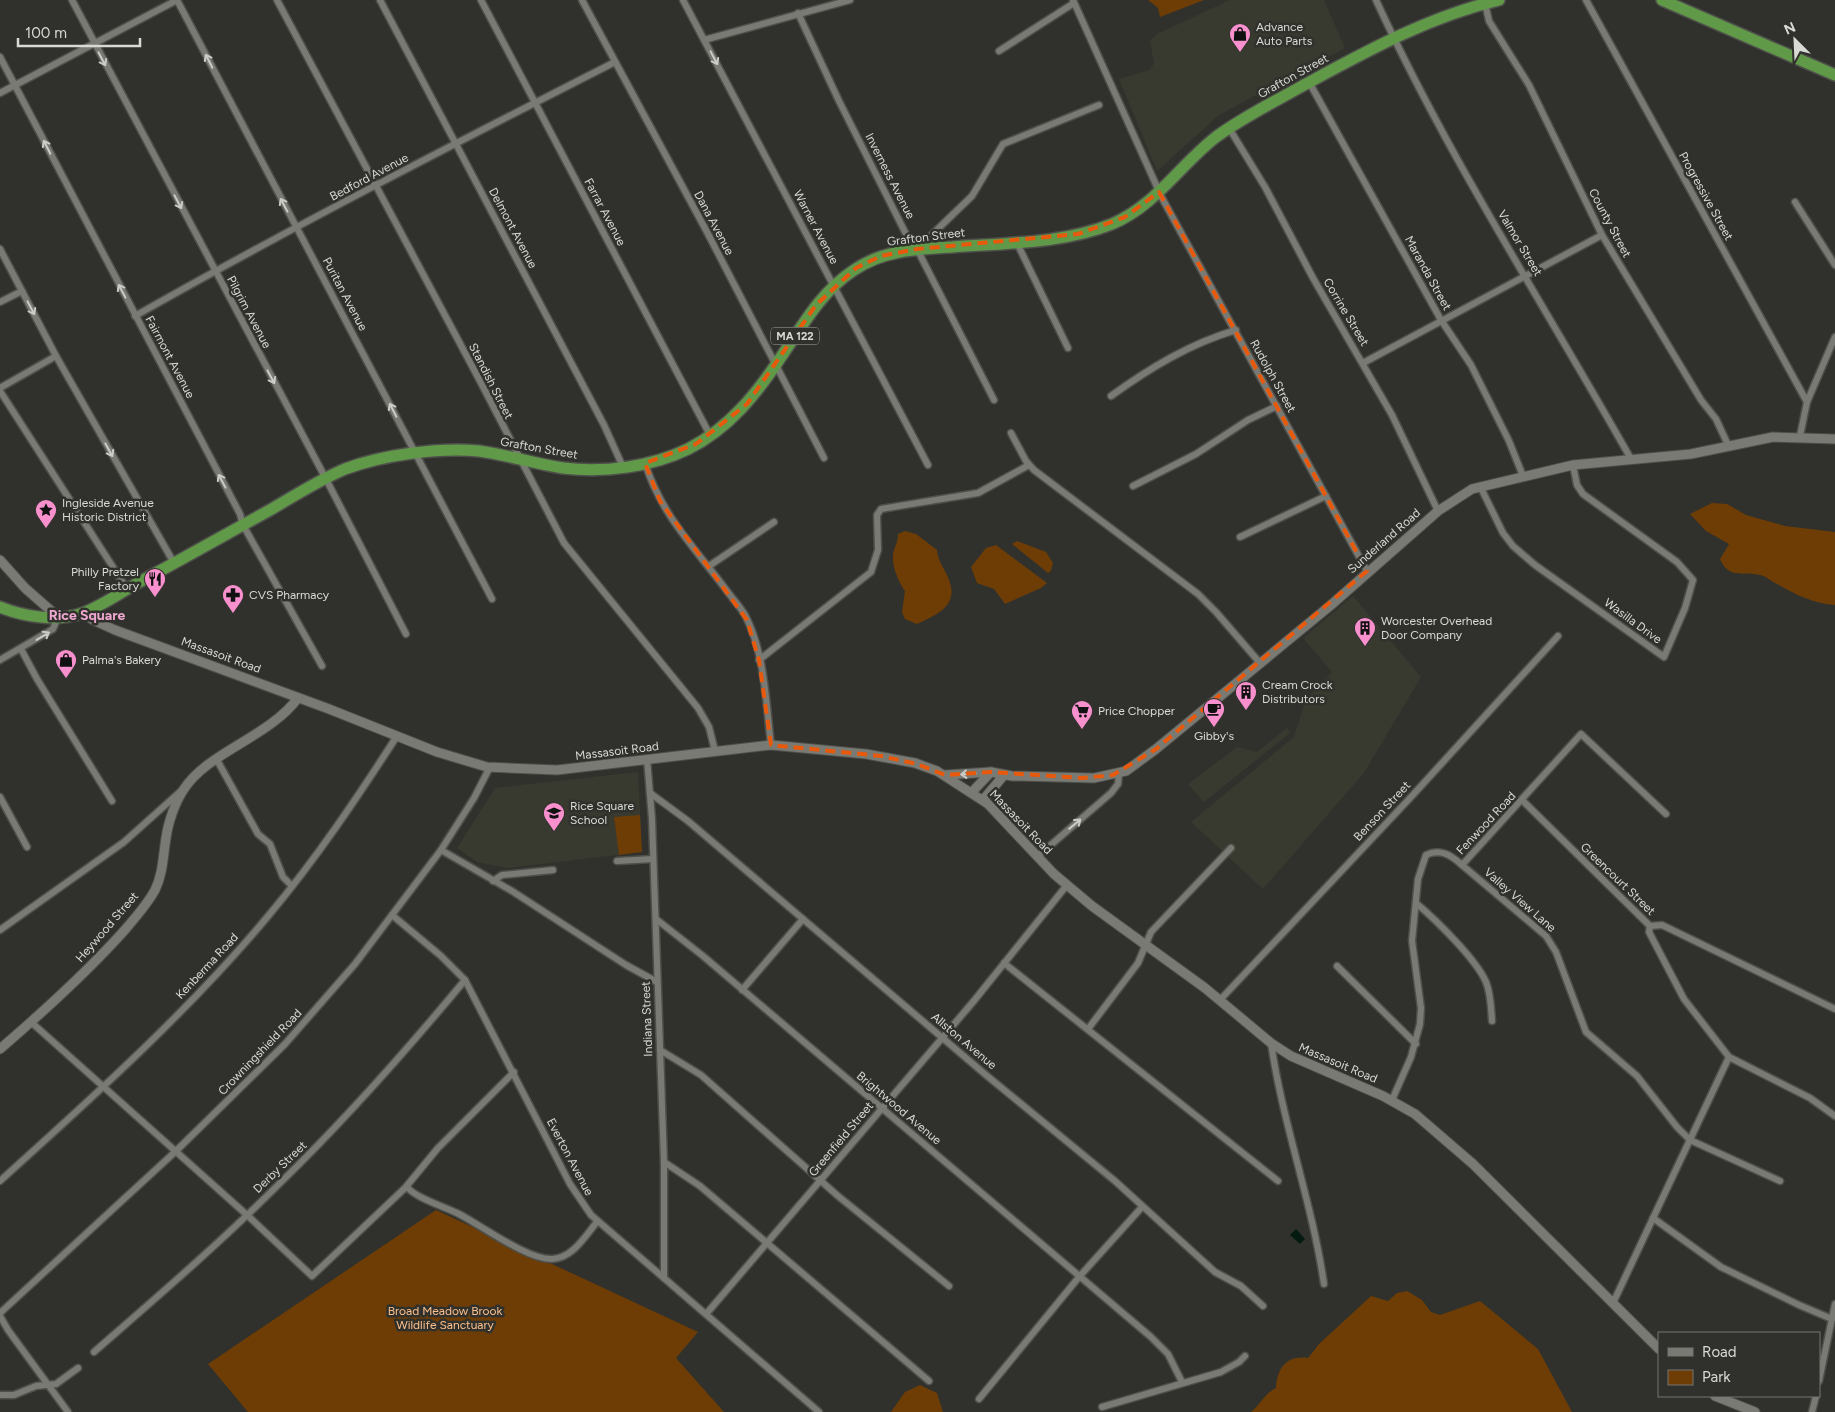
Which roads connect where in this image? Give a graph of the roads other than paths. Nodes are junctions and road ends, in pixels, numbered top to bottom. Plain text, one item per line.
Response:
1 (72, 0) edge
2 (177, 0) edge
3 (277, 0) edge
4 (380, 0) edge
5 (481, 0) edge
6 (582, 0) edge
7 (683, 0) edge
8 (850, 0) edge
9 (1376, 0) edge
10 (1498, 0) edge
11 (1586, 0) edge
12 (1662, 0) edge
13 (1073, 1) edge
14 (1485, 2) edge
15 (798, 13) junction
16 (1392, 38) junction
17 (704, 40) junction
18 (94, 44) junction
19 (999, 50) dead end
20 (0, 57) edge
21 (615, 62) junction
22 (1835, 75) edge
23 (1309, 82) junction
24 (15, 85) junction
25 (0, 93) edge
26 (535, 101) junction
27 (1099, 105) dead end
28 (1229, 128) junction
29 (455, 144) junction
30 (376, 186) junction
31 (1159, 192) junction
32 (1795, 202) dead end
33 (297, 228) junction
34 (1602, 235) junction
35 (1016, 241) junction
36 (0, 249) edge
37 (917, 249) junction
38 (1835, 265) edge
39 (215, 271) junction
40 (1526, 276) junction
41 (834, 284) junction
42 (22, 290) junction
43 (0, 302) edge
44 (135, 316) junction
45 (1441, 320) junction
46 (1236, 330) junction
47 (1835, 337) edge
48 (1068, 348) dead end
49 (56, 356) junction
50 (1363, 363) junction
51 (776, 365) junction
52 (0, 390) edge
53 (1111, 396) dead end
54 (994, 400) dead end
55 (1807, 402) junction
56 (1277, 406) junction
57 (1011, 433) dead end
58 (710, 435) junction
59 (1800, 436) junction
60 (1835, 439) edge
61 (1729, 447) junction
62 (415, 454) junction
63 (824, 458) dead end
64 (519, 459) junction
65 (1630, 459) junction
66 (645, 463) junction
67 (928, 465) dead end
68 (1029, 465) junction
69 (1573, 465) junction
70 (623, 467) junction
71 (1523, 476) junction
72 (326, 479) junction
73 (1133, 486) dead end
74 (1480, 486) junction
75 (1326, 496) junction
76 (1438, 510) junction
77 (774, 522) dead end
78 (243, 525) junction
79 (1240, 537) dead end
80 (0, 560) edge
81 (174, 563) junction
82 (709, 566) junction
83 (1368, 571) junction
84 (127, 589) junction
85 (492, 599) dead end
86 (0, 607) edge
87 (82, 613) junction
88 (58, 617) junction
89 (406, 634) dead end
90 (1558, 636) dead end
91 (21, 648) junction
92 (0, 660) edge
93 (759, 660) junction
94 (1260, 663) junction
95 (322, 666) dead end
96 (298, 698) junction
97 (397, 736) junction
98 (771, 745) junction
99 (715, 751) junction
100 (647, 759) junction
101 (217, 760) junction
102 (490, 767) junction
103 (991, 772) junction
104 (1120, 773) junction
105 (945, 775) junction
106 (1004, 775) junction
107 (184, 788) junction
108 (972, 792) junction
109 (650, 793) junction
110 (0, 797) edge
111 (983, 800) junction
112 (112, 801) dead end
113 (1523, 801) junction
114 (1666, 814) dead end
115 (27, 847) dead end
116 (1231, 848) dead end
117 (440, 850) junction
118 (1038, 856) junction
119 (653, 859) junction
120 (617, 861) dead end
121 (1462, 865) junction
122 (553, 870) dead end
123 (494, 881) junction
124 (1066, 885) junction
125 (292, 886) junction
126 (1416, 903) junction
127 (392, 915) junction
128 (656, 918) junction
129 (803, 918) junction
130 (1650, 926) junction
131 (0, 930) edge
132 (1146, 945) junction
133 (1004, 963) junction
134 (1337, 966) dead end
135 (465, 980) junction
136 (657, 982) junction
137 (742, 990) junction
138 (1220, 1000) junction
139 (1835, 1009) edge
140 (1492, 1021) dead end
141 (31, 1022) junction
142 (1088, 1029) junction
143 (942, 1037) junction
144 (1271, 1043) junction
145 (1416, 1044) junction
146 (0, 1050) edge
147 (660, 1050) junction
148 (1729, 1057) junction
149 (514, 1072) junction
150 (104, 1085) junction
151 (1392, 1100) junction
152 (882, 1108) junction
153 (1835, 1116) edge
154 (1690, 1140) junction
155 (176, 1151) junction
156 (664, 1162) junction
157 (0, 1181) edge
158 (821, 1181) junction
159 (1278, 1181) dead end
160 (1780, 1181) dead end
161 (407, 1186) junction
162 (1142, 1207) junction
163 (247, 1214) junction
164 (1653, 1218) junction
165 (597, 1222) junction
166 (767, 1243) junction
167 (1079, 1277) junction
168 (664, 1278) junction
169 (1324, 1284) dead end
170 (949, 1286) dead end
171 (1613, 1303) junction
172 (1835, 1304) edge
173 (1264, 1306) dead end
174 (707, 1313) junction
175 (0, 1314) edge
176 (1832, 1319) junction
177 (1658, 1348) edge
178 (94, 1352) dead end
179 (1244, 1356) dead end
180 (78, 1368) dead end
181 (1820, 1376) edge
182 (929, 1381) dead end
183 (1182, 1382) junction
184 (48, 1385) junction
185 (0, 1395) edge
186 (1717, 1397) edge
187 (1816, 1397) edge
188 (979, 1399) dead end
189 (1102, 1407) dead end
190 (68, 1412) edge
191 (819, 1412) edge
192 (1755, 1412) edge
193 (1812, 1412) edge

1 - 18 street, Pilgrim Avenue
2 - 18 street
33 -> 2 street, Puritan Avenue
3 - 30 street, Standish Street
4 - 29 street, Delmont Avenue
5 - 26 street, Farrar Avenue
6 - 21 street, Dana Avenue
7 - 17 street, Warner Avenue
8 - 15 street
9 - 16 street, Valmor Street
10 - 14 highway, Grafton Street / MA 122
11 - 55 street, Progressive Street
12 - 22 highway
13 - 19 street
13 - 31 street, Rudolph Street
14 - 16 highway, Grafton Street / MA 122
14 - 34 street, County Street
15 - 17 street
15 - 37 street, Inverness Avenue
16 - 23 highway, Grafton Street / MA 122
16 - 40 street, Valmor Street
17 -> 41 street, Warner Avenue
18 - 24 street
18 -> 39 street, Pilgrim Avenue
20 - 24 street, Fairmont Avenue
21 - 26 street, Bedford Avenue
21 - 51 street, Dana Avenue
23 - 28 highway, Grafton Street / MA 122
23 - 45 street, Maranda Street
24 - 25 street
44 -> 24 street, Fairmont Avenue
26 - 29 street, Bedford Avenue
26 - 58 street, Farrar Avenue
27 - 37 street
28 - 31 highway, Grafton Street / MA 122
28 - 50 street, Corrine Street
29 - 30 street, Bedford Avenue
29 - 70 street, Delmont Avenue
30 - 33 street, Bedford Avenue
30 - 64 street, Standish Street
31 - 35 highway, Grafton Street / MA 122
31 - 46 street, Rudolph Street
32 - 38 street
33 - 39 street, Bedford Avenue
62 -> 33 street, Puritan Avenue
34 - 40 street
34 - 61 street, County Street
35 - 37 highway, Grafton Street / MA 122
35 - 48 street
36 - 42 street
37 - 41 highway, Grafton Street / MA 122
37 - 54 street, Inverness Avenue
39 - 44 street, Bedford Avenue
39 -> 72 street, Pilgrim Avenue
40 - 45 street
40 - 65 street, Valmor Street
41 - 51 highway, Grafton Street / MA 122
41 - 67 street, Warner Avenue
42 - 43 street
42 -> 49 street
78 -> 44 street, Fairmont Avenue
45 - 50 street
45 - 71 street, Maranda Street
46 - 53 street
46 - 56 street, Rudolph Street
47 - 55 street
49 - 52 street
49 -> 81 street
50 - 76 street, Corrine Street
51 - 58 highway, Grafton Street / MA 122
51 - 63 street, Dana Avenue
52 - 84 street
55 - 59 street
56 - 73 street
56 - 75 street, Rudolph Street
57 - 68 street
58 - 66 highway, Grafton Street / MA 122
59 - 60 main road, Sunderland Road
59 - 61 main road, Sunderland Road
61 - 65 main road, Sunderland Road
62 - 64 highway, Grafton Street / MA 122
62 - 72 highway, Grafton Street / MA 122
62 - 85 street, Puritan Avenue
64 - 70 highway, Grafton Street / MA 122
64 - 99 street, Standish Street
65 - 69 main road, Sunderland Road
66 - 70 highway, Grafton Street / MA 122
66 - 82 street
68 - 93 street
68 - 94 street
69 - 71 main road, Sunderland Road
69 - 74 street, Wasilla Drive
71 - 74 main road, Sunderland Road
72 - 78 highway, Grafton Street / MA 122
72 - 89 street, Pilgrim Avenue
74 - 76 main road, Sunderland Road
75 - 79 street
75 - 83 street, Rudolph Street
76 - 83 main road, Sunderland Road
77 - 82 street
78 - 81 highway, Grafton Street / MA 122
78 - 95 street, Fairmont Avenue
80 - 88 main road
81 - 84 highway, Grafton Street / MA 122
82 - 93 street
83 - 94 main road, Sunderland Road
84 - 87 highway, Grafton Street / MA 122
86 - 88 highway, Grafton Street / MA 122
87 - 88 highway, Grafton Street / MA 122
87 - 96 main road, Massasoit Road
91 -> 88 street
90 - 138 street, Benson Street
91 - 92 street
91 - 112 street
93 - 98 street
94 - 104 main road, Sunderland Road
96 - 97 main road, Massasoit Road
96 - 101 main road, Heywood Street
97 - 102 main road, Massasoit Road
97 - 125 street, Kenberma Road
98 - 99 main road, Massasoit Road
98 - 105 main road, Massasoit Road
99 - 100 main road, Massasoit Road
100 - 102 main road, Massasoit Road
100 - 109 street, Indiana Street
101 - 107 main road, Heywood Street
101 - 125 street
102 - 117 street, Crowningshield Road
103 -> 105 main road, Sunderland Road
103 - 106 main road, Sunderland Road
103 - 108 main road
104 - 106 main road, Sunderland Road
118 -> 104 street
105 - 108 main road, Massasoit Road
106 - 111 main road
107 - 131 street
107 - 141 main road, Heywood Street
108 - 111 main road, Massasoit Road
109 - 119 street, Indiana Street
109 - 129 street, Allston Avenue
110 - 115 street
111 - 118 main road, Massasoit Road
113 - 114 street, Fenwood Road
113 - 121 street, Fenwood Road
113 - 130 street, Greencourt Street
116 - 132 street
117 - 123 street
117 - 127 street, Crowningshield Road
118 - 124 main road, Massasoit Road
119 - 120 street
119 - 128 street, Indiana Street
121 - 126 street, Fenwood Road
121 - 154 street, Valley View Lane
122 - 123 street
123 - 136 street
124 - 132 main road, Massasoit Road
124 - 133 street, Greenfield Street
125 - 150 street, Kenberma Road
126 - 140 street
126 - 145 street, Fenwood Road
127 - 135 street, Everton Avenue
127 - 155 street, Crowningshield Road
128 - 136 street, Indiana Street
128 - 137 street, Brightwood Avenue
129 - 137 street
129 - 143 street, Allston Avenue
130 - 139 street
130 - 148 street, Greencourt Street
132 - 138 main road, Massasoit Road
132 - 142 street
133 - 142 street
133 - 143 street, Greenfield Street
134 - 145 street
135 - 149 street, Everton Avenue
135 - 163 street, Derby Street
136 - 147 street, Indiana Street
137 - 152 street, Brightwood Avenue
138 - 144 main road, Massasoit Road
141 - 146 main road, Heywood Street
141 - 150 street
142 - 159 street
143 - 152 street, Greenfield Street
143 - 162 street, Allston Avenue
144 - 151 main road, Massasoit Road
144 - 169 street
145 - 151 street, Fenwood Road
147 - 156 street, Indiana Street
147 - 158 street
148 - 153 street, Greencourt Street
148 - 154 street
149 - 161 street
149 - 165 street, Everton Avenue
150 - 155 street
150 - 157 street, Kenberma Road
151 - 171 main road, Massasoit Road
152 - 158 street, Greenfield Street
152 - 167 street, Brightwood Avenue
154 - 160 street, Valley View Lane
154 - 164 street
155 - 163 street
155 - 175 street, Crowningshield Road
156 - 166 street
156 - 168 street, Indiana Street
158 - 166 street, Greenfield Street
158 - 170 street
161 - 163 street
161 - 165 street
162 - 167 street
162 - 173 street, Allston Avenue
163 - 178 street, Derby Street
164 - 171 street
164 - 176 street
165 - 168 street, Everton Avenue
166 - 174 street, Greenfield Street
166 - 182 street
167 - 183 street, Brightwood Avenue
167 - 188 street
168 - 174 street, Everton Avenue
171 - 177 main road, Massasoit Road
172 - 176 street
174 - 191 street, Everton Avenue
175 - 184 street
176 - 181 street
179 - 183 street
180 - 184 street
183 - 189 street
184 - 185 street
184 - 190 street
186 - 192 main road
187 - 193 street

